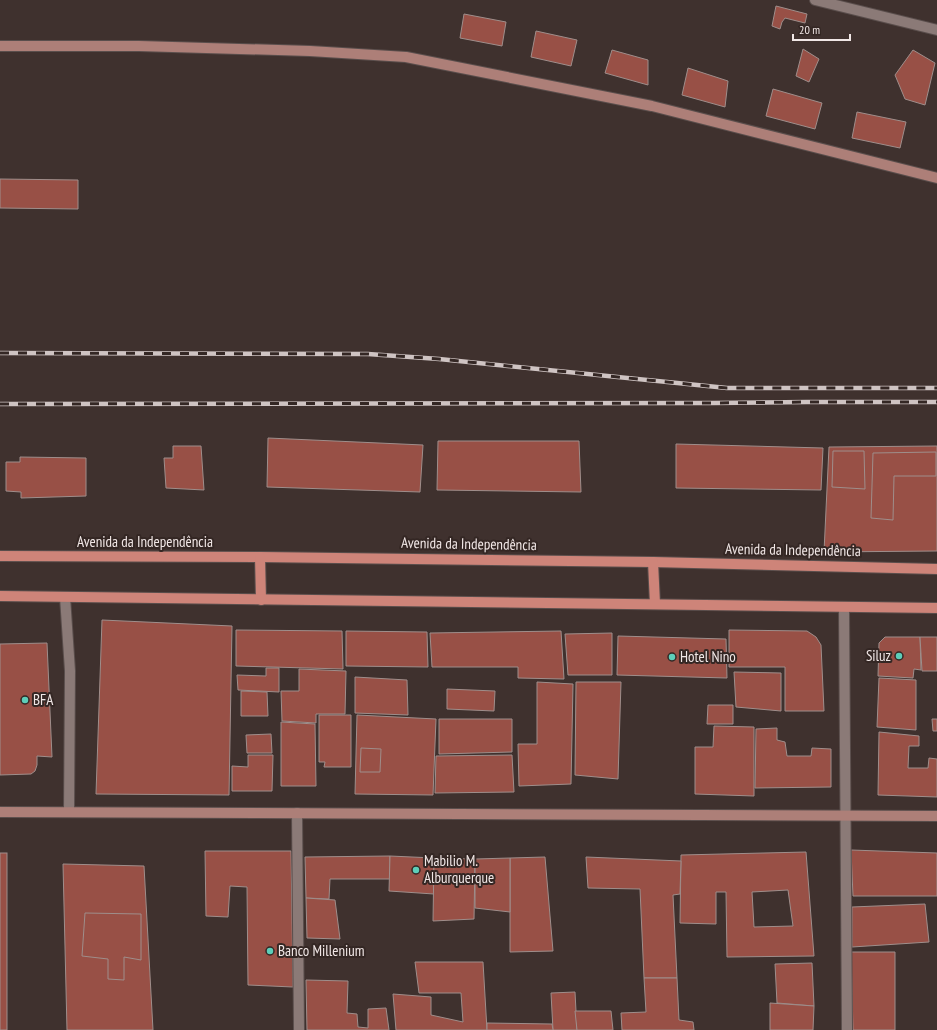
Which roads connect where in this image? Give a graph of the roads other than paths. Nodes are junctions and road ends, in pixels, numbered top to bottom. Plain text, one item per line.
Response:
1 (815, 0) edge
2 (937, 30) edge
3 (0, 46) edge
4 (937, 178) edge
5 (0, 556) edge
6 (260, 557) junction
7 (653, 562) junction
8 (937, 569) edge
9 (0, 596) edge
10 (65, 597) junction
11 (261, 600) junction
12 (655, 604) junction
13 (844, 607) junction
14 (937, 608) edge
15 (0, 812) edge
16 (69, 812) junction
17 (297, 813) junction
18 (844, 816) junction
19 (937, 816) edge
20 (299, 1030) edge
21 (847, 1030) edge

1 - 2 street
3 - 4 street
5 - 6 main road, Avenida da Independência
6 - 7 main road, Avenida da Independência
6 - 11 main road
7 - 8 main road, Avenida da Independência
7 - 12 main road
9 - 10 main road
10 - 11 main road
10 - 16 street
11 - 12 main road
12 - 13 main road
13 - 14 main road
13 - 18 street
15 - 16 street
16 - 17 street
17 - 18 street
17 - 20 street
18 - 19 street
18 - 21 street

